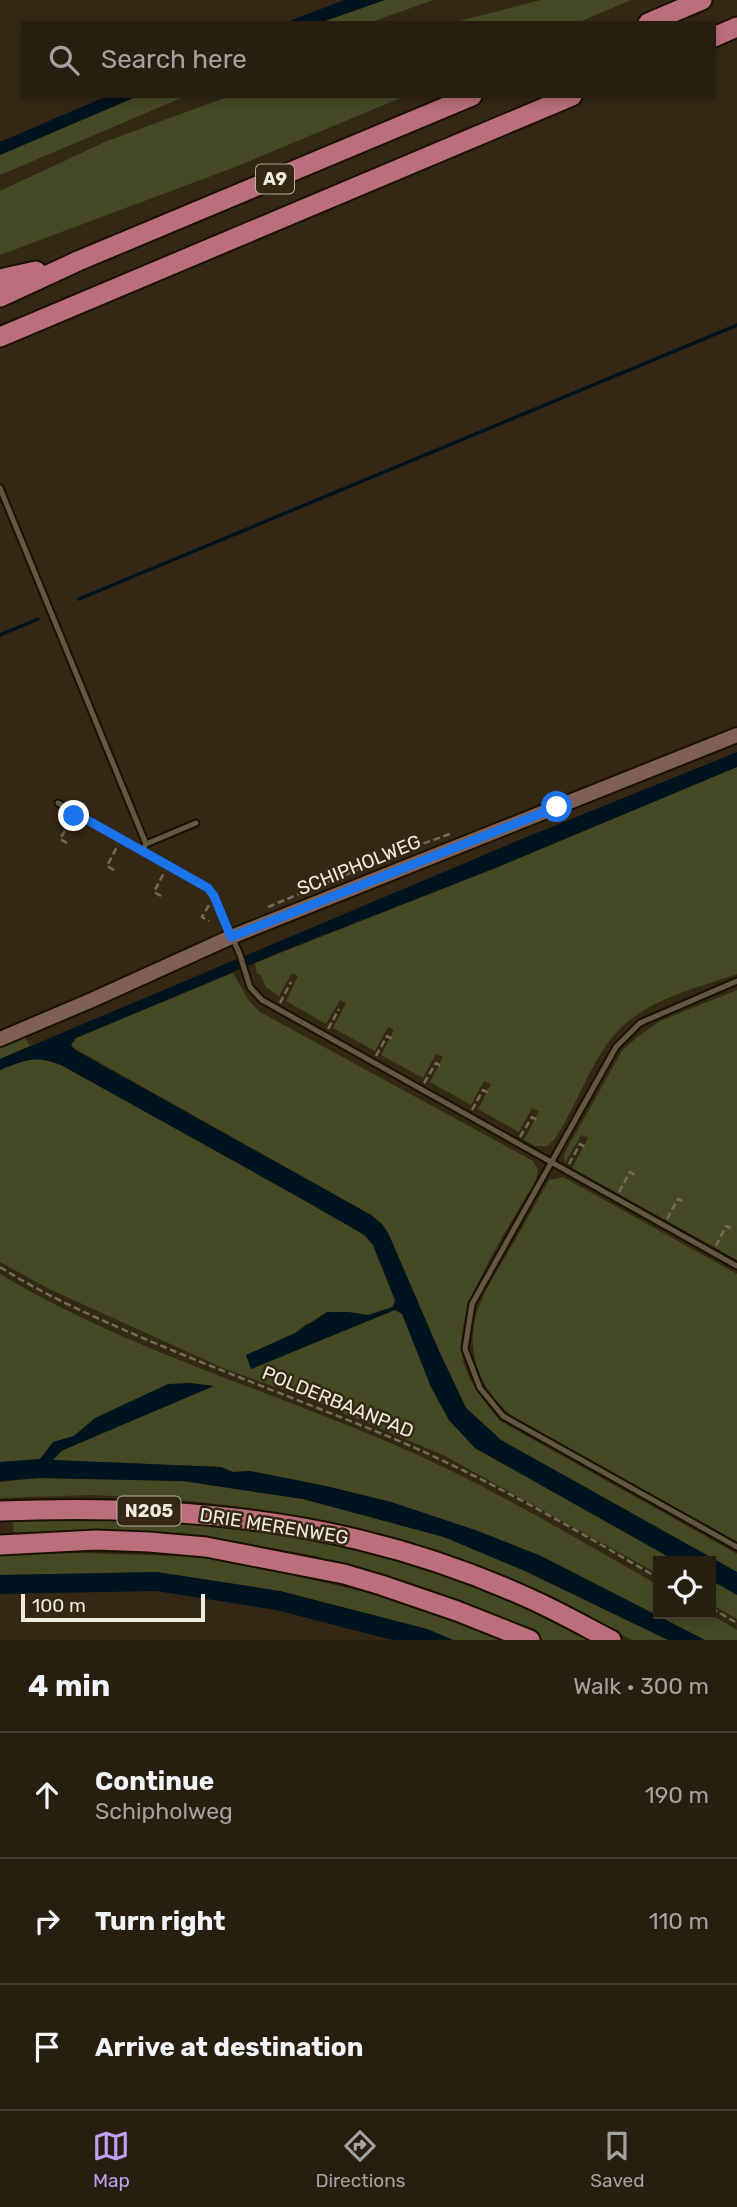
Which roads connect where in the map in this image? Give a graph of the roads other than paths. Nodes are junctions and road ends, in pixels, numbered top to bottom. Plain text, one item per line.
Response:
1 (702, 0) edge
2 (653, 21) edge
3 (737, 27) edge
4 (716, 36) edge
5 (467, 98) edge
6 (567, 98) edge
7 (78, 261) junction
8 (0, 279) edge
9 (0, 297) edge
10 (0, 337) edge
11 (0, 488) edge
12 (737, 736) edge
13 (58, 803) dead end
14 (196, 823) dead end
15 (146, 844) junction
16 (142, 850) junction
17 (231, 937) junction
18 (737, 981) edge
19 (0, 1039) edge
20 (550, 1162) junction
21 (737, 1266) edge
22 (0, 1511) edge
23 (0, 1545) edge
24 (737, 1547) edge
25 (530, 1640) edge
26 (611, 1640) edge

1 - 2 highway
3 - 4 highway
5 - 7 highway, A9
6 - 10 highway, A9
7 - 8 highway, A9
7 - 9 highway, A9
11 - 15 lane
12 - 17 main road, SCHIPHOLWEG
13 - 16 lane
14 - 15 lane
15 - 16 lane
16 - 17 lane
17 - 19 main road, SCHIPHOLWEG
17 - 20 lane
18 - 20 lane
20 - 21 lane
20 - 24 lane
22 - 26 highway, DRIE MERENWEG / N205
23 - 25 highway, DRIE MERENWEG / N205

